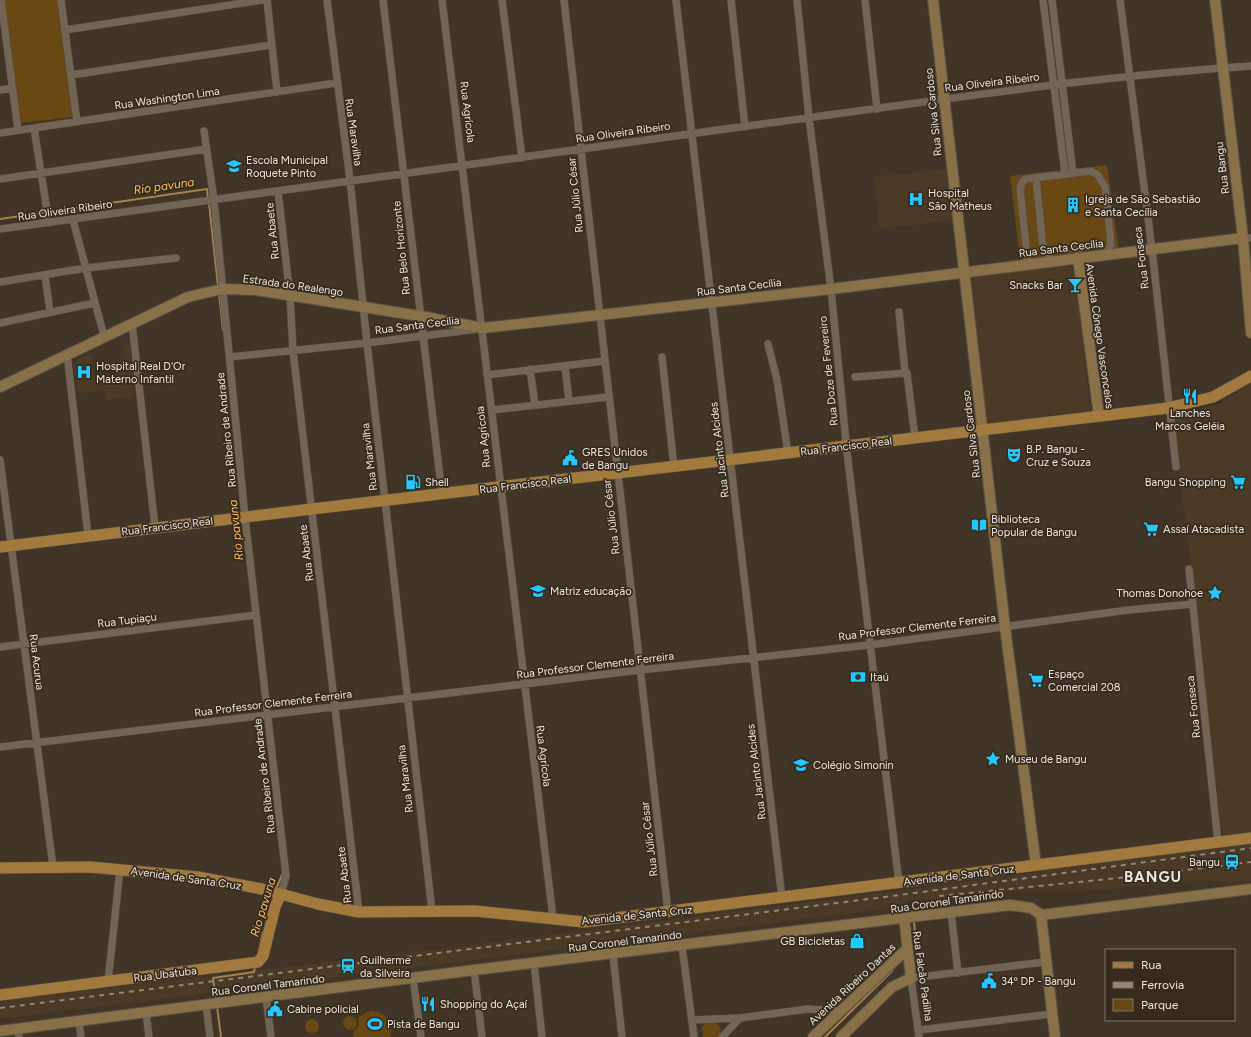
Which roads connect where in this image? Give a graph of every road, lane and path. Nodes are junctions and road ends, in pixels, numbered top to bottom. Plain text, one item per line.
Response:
1 (61, 0) edge
2 (263, 0) edge
3 (267, 0) edge
4 (327, 0) edge
5 (383, 0) edge
6 (442, 0) edge
7 (502, 0) edge
8 (564, 0) edge
9 (676, 0) edge
10 (731, 0) edge
11 (797, 0) edge
12 (865, 0) edge
13 (933, 0) edge
14 (1043, 0) edge
15 (1052, 0) edge
16 (1120, 0) edge
17 (1215, 0) edge
18 (1, 3) edge
19 (65, 30) junction
20 (271, 45) junction
21 (3, 46) edge
22 (1251, 66) edge
23 (1223, 68) junction
24 (71, 75) junction
25 (1129, 78) junction
26 (336, 83) junction
27 (1062, 84) junction
28 (1053, 86) junction
29 (12, 88) junction
30 (0, 90) edge
31 (276, 92) junction
32 (944, 99) junction
33 (877, 108) junction
34 (809, 118) junction
35 (77, 122) junction
36 (745, 127) junction
37 (34, 128) junction
38 (18, 130) junction
39 (204, 131) dead end
40 (0, 133) edge
41 (691, 133) junction
42 (581, 148) junction
43 (207, 149) junction
44 (522, 158) junction
45 (464, 166) junction
46 (41, 173) junction
47 (404, 174) junction
48 (1064, 174) junction
49 (1073, 174) junction
50 (1036, 178) junction
51 (0, 179) edge
52 (350, 180) junction
53 (278, 191) junction
54 (214, 200) junction
55 (73, 220) junction
56 (49, 223) junction
57 (0, 230) edge
58 (1247, 238) edge
59 (1152, 249) junction
60 (1102, 255) junction
61 (176, 258) dead end
62 (1078, 258) junction
63 (1055, 261) junction
64 (1028, 264) junction
65 (86, 268) junction
66 (963, 272) junction
67 (45, 275) junction
68 (0, 282) edge
69 (222, 289) junction
70 (831, 289) junction
71 (290, 296) junction
72 (713, 302) junction
73 (94, 303) junction
74 (363, 307) junction
75 (50, 312) junction
76 (899, 312) dead end
77 (599, 315) junction
78 (420, 316) junction
79 (0, 323) edge
80 (132, 323) junction
81 (483, 328) junction
82 (1251, 333) edge
83 (104, 336) junction
84 (422, 337) junction
85 (367, 344) junction
86 (768, 344) dead end
87 (293, 351) junction
88 (67, 354) junction
89 (662, 357) dead end
90 (230, 358) junction
91 (604, 361) junction
92 (565, 366) junction
93 (530, 369) junction
94 (905, 372) junction
95 (487, 375) junction
96 (1251, 376) edge
97 (855, 377) dead end
98 (0, 387) edge
99 (608, 397) junction
100 (569, 401) junction
101 (535, 405) junction
102 (1168, 408) junction
103 (492, 410) junction
104 (1098, 416) junction
105 (982, 430) junction
106 (915, 438) junction
107 (846, 446) junction
108 (788, 453) junction
109 (0, 460) edge
110 (732, 460) junction
111 (1176, 466) dead end
112 (674, 467) junction
113 (617, 473) junction
114 (500, 487) junction
115 (442, 494) junction
116 (386, 501) junction
117 (312, 508) junction
118 (245, 517) junction
119 (155, 528) junction
120 (88, 535) junction
121 (5, 547) edge
122 (1189, 569) dead end
123 (1193, 604) junction
124 (255, 615) junction
125 (1005, 627) junction
126 (23, 644) junction
127 (869, 645) junction
128 (0, 647) edge
129 (753, 658) junction
130 (640, 670) junction
131 (525, 685) junction
132 (407, 698) junction
133 (334, 707) junction
134 (266, 714) junction
135 (36, 743) junction
136 (0, 747) edge
137 (1251, 838) edge
138 (1218, 842) junction
139 (1036, 865) junction
140 (53, 867) junction
141 (0, 868) edge
142 (120, 869) junction
143 (899, 883) junction
144 (1251, 889) edge
145 (280, 894) junction
146 (782, 898) junction
147 (432, 911) junction
148 (359, 912) junction
149 (668, 912) junction
150 (951, 912) junction
151 (1041, 915) junction
152 (904, 917) junction
153 (553, 918) junction
154 (682, 946) junction
155 (907, 948) junction
156 (613, 955) junction
157 (1045, 962) junction
158 (534, 964) junction
159 (474, 970) junction
160 (958, 973) junction
161 (413, 978) junction
162 (911, 978) junction
163 (108, 982) junction
164 (0, 995) edge
165 (266, 997) junction
166 (206, 1004) junction
167 (840, 1011) junction
168 (146, 1012) junction
169 (1052, 1014) junction
170 (740, 1018) junction
171 (692, 1020) junction
172 (79, 1021) junction
173 (0, 1031) edge
174 (18, 1033) edge
175 (919, 1034) edge
176 (81, 1037) edge
177 (149, 1037) edge
178 (210, 1037) edge
179 (271, 1037) edge
180 (421, 1037) edge
181 (482, 1037) edge
182 (542, 1037) edge
183 (622, 1037) edge
184 (694, 1037) edge
185 (722, 1037) edge
186 (813, 1037) edge
187 (841, 1037) edge
188 (1055, 1037) edge

1 - 19 street
2 - 19 street
3 - 20 street
4 - 26 street, Rua Maravilha
5 - 47 street, Rua Belo Horizonte
6 - 45 street, Rua Agrícola
7 - 44 street
8 - 42 street, Rua Júlio César
9 - 41 street, Rua Jacinto Alcides
10 - 36 street
11 - 34 street, Rua Doze de Fevereiro
12 - 33 street
13 - 32 street, Rua Silva Cardoso
14 - 28 street
15 - 27 street
16 - 25 street, Rua Fonseca
17 - 23 street, Rua Bangu
18 - 21 street
19 - 24 street
20 - 24 street
20 - 31 street
21 - 29 street
22 - 23 street, Rua Oliveira Ribeiro
23 - 25 street, Rua Oliveira Ribeiro
23 - 58 street, Rua Bangu
24 - 35 street
25 - 27 street, Rua Oliveira Ribeiro
25 - 59 street, Rua Fonseca
26 - 31 street, Rua Washington Lima
26 - 52 street, Rua Maravilha
27 - 28 street, Rua Oliveira Ribeiro
27 - 49 street
28 - 32 street, Rua Oliveira Ribeiro
28 - 48 street
29 - 30 street
29 - 38 street
31 - 35 street, Rua Washington Lima
32 - 33 street, Rua Oliveira Ribeiro
32 - 66 street, Rua Silva Cardoso
33 - 34 street, Rua Oliveira Ribeiro
34 - 36 street, Rua Oliveira Ribeiro
34 - 70 street, Rua Doze de Fevereiro
35 - 37 street, Rua Washington Lima
36 - 41 street, Rua Oliveira Ribeiro
37 - 38 street, Rua Washington Lima
37 - 46 street
38 - 40 street, Rua Washington Lima
39 - 43 street, Rua Ribeiro de Andrade
41 - 42 street, Rua Oliveira Ribeiro
41 - 72 street, Rua Jacinto Alcides
42 - 44 street, Rua Oliveira Ribeiro
42 - 77 street, Rua Júlio César
43 - 46 street
43 - 54 street, Rua Ribeiro de Andrade
44 - 45 street, Rua Oliveira Ribeiro
45 - 47 street, Rua Oliveira Ribeiro
45 - 81 street, Rua Agrícola
46 - 51 street
46 - 56 street
47 - 52 street, Rua Oliveira Ribeiro
47 - 78 street, Rua Belo Horizonte
48 - 49 street
48 - 50 street
49 - 60 street
50 - 63 street
50 - 64 street
52 - 53 street, Rua Oliveira Ribeiro
52 - 74 street, Rua Maravilha
53 - 54 street, Rua Oliveira Ribeiro
53 - 71 street, Rua Abaete
54 - 55 street, Rua Oliveira Ribeiro
54 - 69 street, Rua Ribeiro de Andrade
55 - 56 street, Rua Oliveira Ribeiro
55 - 65 street
56 - 57 street, Rua Oliveira Ribeiro
58 - 59 street, Rua Santa Cecília
58 - 82 street, Rua Bangu
59 - 60 street, Rua Santa Cecília
59 - 102 street, Rua Fonseca
60 - 62 street, Rua Santa Cecília
61 - 65 street
62 - 63 street, Rua Santa Cecília
62 - 104 street, Avenida Cônego Vasconcelos
63 - 64 street, Rua Santa Cecília
64 - 66 street, Rua Santa Cecília
65 - 67 street
65 - 73 street
66 - 70 street, Rua Santa Cecília
66 - 105 street, Rua Silva Cardoso
67 - 68 street
67 - 75 street
69 - 71 street, Estrada do Realengo
69 - 80 street, Estrada do Realengo
69 - 90 street, Rua Ribeiro de Andrade
70 - 72 street, Rua Santa Cecília
70 - 107 street, Rua Doze de Fevereiro
71 - 74 street, Estrada do Realengo
71 - 87 street, Rua Abaete
72 - 77 street, Rua Santa Cecília
72 - 110 street, Rua Jacinto Alcides
73 - 75 street
73 - 83 street
74 - 78 street, Estrada do Realengo
74 - 85 street, Rua Maravilha
75 - 79 street
76 - 94 street
77 - 81 street, Rua Santa Cecília
77 - 91 street, Rua Júlio César
78 - 81 street, Estrada do Realengo
78 - 84 street, Rua Belo Horizonte
80 - 83 street, Estrada do Realengo
80 - 119 street
81 - 84 street, Rua Santa Cecília
81 - 95 street, Rua Agrícola
83 - 88 street, Estrada do Realengo
84 - 85 street, Rua Santa Cecília
84 - 115 street, Rua Belo Horizonte
85 - 87 street, Rua Santa Cecília
85 - 116 street, Rua Maravilha
86 - 108 street
87 - 90 street, Rua Santa Cecília
87 - 117 street, Rua Abaete
88 - 98 street, Estrada do Realengo
88 - 120 street
89 - 112 street
90 - 118 street, Rua Ribeiro de Andrade
91 - 92 street
91 - 99 street, Rua Júlio César
92 - 93 street
92 - 100 street
93 - 95 street
93 - 101 street
94 - 97 street
94 - 106 street
95 - 103 street, Rua Agrícola
96 - 102 main road, Rua Francisco Real
99 - 100 street
99 - 113 street, Rua Júlio César
100 - 101 street
101 - 103 street
102 - 104 main road, Rua Francisco Real
102 - 111 street, Rua Fonseca
103 - 114 street, Rua Agrícola
104 - 105 main road, Rua Francisco Real
105 - 106 main road, Rua Francisco Real
105 - 125 street, Rua Silva Cardoso
106 - 107 main road, Rua Francisco Real
107 - 108 main road, Rua Francisco Real
107 - 127 street, Rua Doze de Fevereiro
108 - 110 main road, Rua Francisco Real
109 - 121 street, Rua Acurua
110 - 112 main road, Rua Francisco Real
110 - 129 street, Rua Jacinto Alcides
112 - 113 main road, Rua Francisco Real
113 - 114 main road, Rua Francisco Real
113 - 130 street, Rua Júlio César
114 - 115 main road, Rua Francisco Real
114 - 131 street, Rua Agrícola
115 - 116 main road, Rua Francisco Real
116 - 117 main road, Rua Francisco Real
116 - 132 street, Rua Maravilha
117 - 118 main road, Rua Francisco Real
117 - 133 street, Rua Abaete
118 - 119 main road, Rua Francisco Real
118 - 124 street, Rua Ribeiro de Andrade
119 - 120 main road, Rua Francisco Real
120 - 121 main road, Rua Francisco Real
121 - 126 street, Rua Acurua
122 - 123 street, Rua Fonseca
123 - 125 street, Rua Professor Clemente Ferreira
123 - 138 street, Rua Fonseca
124 - 126 street, Rua Tupiaçu
124 - 134 street, Rua Ribeiro de Andrade
125 - 127 street, Rua Professor Clemente Ferreira
125 - 139 street, Rua Silva Cardoso
126 - 128 street, Rua Tupiaçu
126 - 135 street, Rua Acurua
127 - 129 street, Rua Professor Clemente Ferreira
127 - 143 street, Rua Doze de Fevereiro
129 - 130 street, Rua Professor Clemente Ferreira
129 - 146 street, Rua Jacinto Alcides
130 - 131 street, Rua Professor Clemente Ferreira
130 - 149 street, Rua Júlio César
131 - 132 street, Rua Professor Clemente Ferreira
131 - 153 street, Rua Agrícola
132 - 133 street, Rua Professor Clemente Ferreira
132 - 147 street, Rua Maravilha
133 - 134 street, Rua Professor Clemente Ferreira
133 - 148 street, Rua Abaete
134 - 135 street, Rua Professor Clemente Ferreira
134 - 145 street, Rua Ribeiro de Andrade
135 - 136 street, Rua Professor Clemente Ferreira
135 - 140 street, Rua Acurua
137 - 138 main road, Avenida de Santa Cruz
138 - 139 main road, Avenida de Santa Cruz
139 - 143 main road, Avenida de Santa Cruz
140 - 141 main road, Avenida de Santa Cruz
140 - 142 main road, Avenida de Santa Cruz
142 - 145 main road, Avenida de Santa Cruz
142 - 163 street
143 - 146 main road, Avenida de Santa Cruz
144 - 151 street
145 - 148 main road, Avenida de Santa Cruz
145 - 163 main road, Rua Ubatuba
146 - 149 main road, Avenida de Santa Cruz
147 - 148 main road, Avenida de Santa Cruz
147 - 153 main road, Avenida de Santa Cruz
149 - 153 main road, Avenida de Santa Cruz
150 - 151 street, Rua Coronel Tamarindo
150 - 152 street, Rua Coronel Tamarindo
150 - 160 street
151 - 157 street
152 - 154 street, Rua Coronel Tamarindo
152 - 155 street, Rua Falcão Padilha
154 - 156 street, Rua Coronel Tamarindo
154 - 171 street
155 - 162 street, Rua Falcão Padilha
155 - 167 street, Avenida Ribeiro Dantas
156 - 158 street, Rua Coronel Tamarindo
156 - 183 street
157 - 160 street
157 - 169 street
158 - 159 street, Rua Coronel Tamarindo
158 - 182 street
159 - 161 street, Rua Coronel Tamarindo
159 - 181 street
160 - 162 street
161 - 165 street, Rua Coronel Tamarindo
161 - 180 street
162 - 175 street, Rua Falcão Padilha
162 - 187 street
163 - 164 main road, Rua Ubatuba
165 - 166 street, Rua Coronel Tamarindo
165 - 179 street
166 - 168 street, Rua Coronel Tamarindo
166 - 178 street
167 - 170 street
167 - 186 street, Avenida Ribeiro Dantas
168 - 172 street, Rua Coronel Tamarindo
168 - 177 street
169 - 175 street
169 - 188 street
170 - 171 street
170 - 185 street
171 - 184 street
172 - 174 street, Rua Coronel Tamarindo
172 - 176 street
173 - 174 street, Rua Coronel Tamarindo

